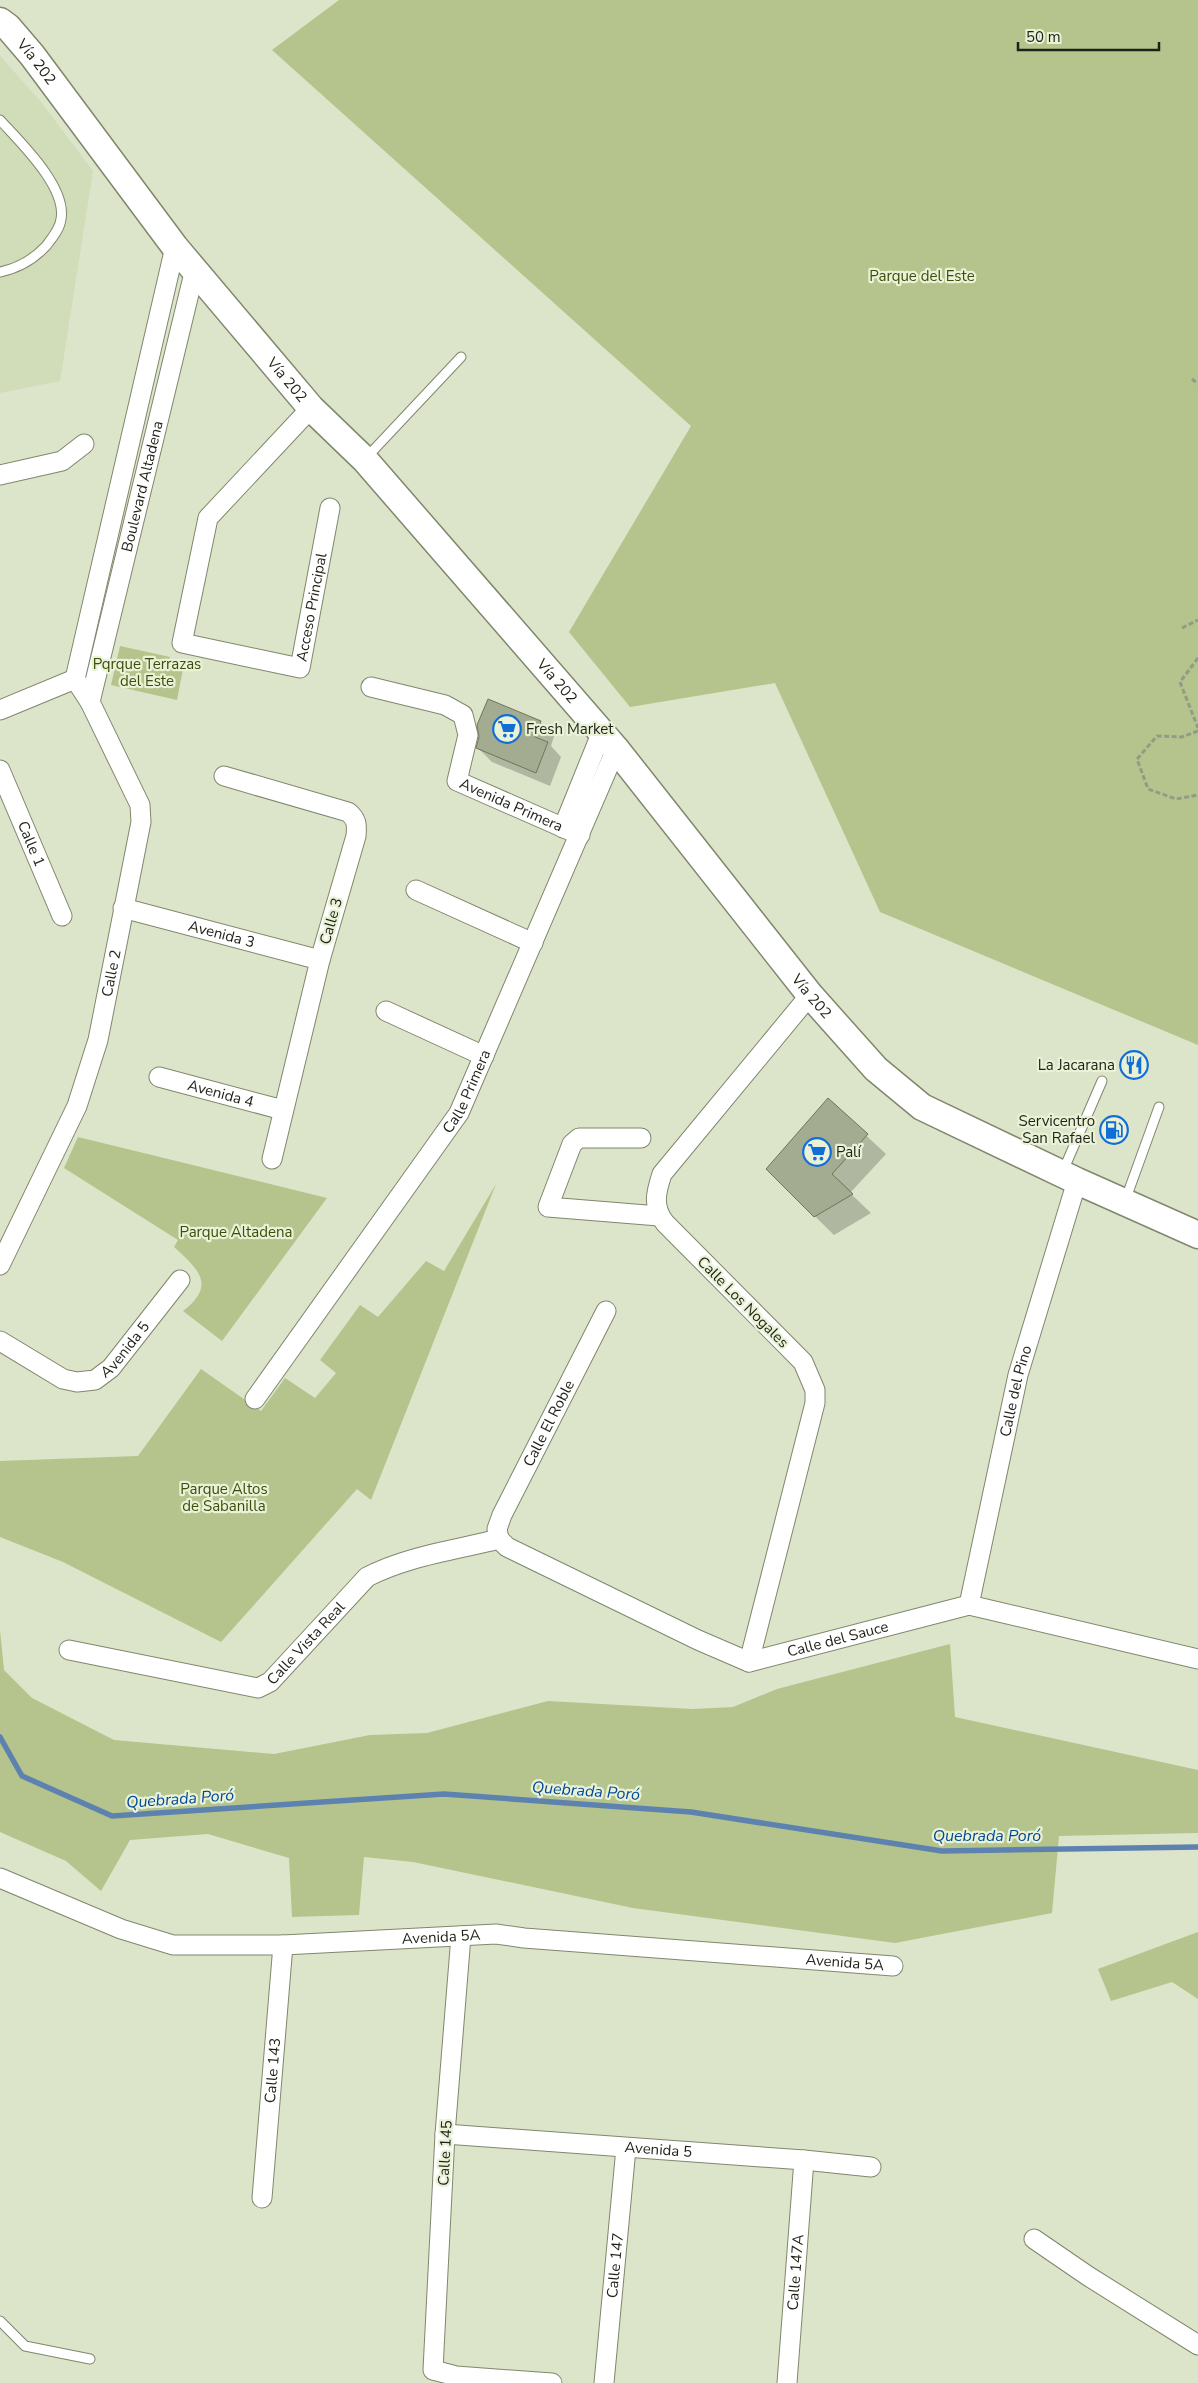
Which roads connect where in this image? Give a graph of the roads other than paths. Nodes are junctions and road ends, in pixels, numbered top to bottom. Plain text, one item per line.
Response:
1 (0, 21) edge
2 (0, 120) edge
3 (175, 247) junction
4 (195, 268) junction
5 (0, 272) edge
6 (461, 357) dead end
7 (144, 380) junction
8 (167, 385) junction
9 (311, 408) junction
10 (84, 444) dead end
11 (365, 460) junction
12 (0, 475) edge
13 (330, 508) dead end
14 (111, 527) junction
15 (131, 532) junction
16 (75, 679) junction
17 (371, 687) dead end
18 (90, 702) junction
19 (0, 710) edge
20 (609, 742) junction
21 (0, 770) edge
22 (224, 776) dead end
23 (563, 828) junction
24 (580, 835) junction
25 (416, 890) dead end
26 (123, 908) junction
27 (62, 916) dead end
28 (534, 943) junction
29 (320, 960) junction
30 (810, 995) junction
31 (386, 1011) dead end
32 (484, 1056) junction
33 (159, 1077) dead end
34 (1102, 1082) dead end
35 (1160, 1107) dead end
36 (283, 1110) junction
37 (641, 1138) dead end
38 (272, 1159) dead end
39 (1070, 1177) junction
40 (1124, 1201) junction
41 (659, 1216) junction
42 (1198, 1235) edge
43 (0, 1265) edge
44 (180, 1280) dead end
45 (606, 1311) dead end
46 (0, 1341) edge
47 (254, 1399) dead end
48 (499, 1539) junction
49 (969, 1605) junction
50 (69, 1650) dead end
51 (1198, 1659) edge
52 (749, 1662) junction
53 (0, 1878) edge
54 (461, 1936) junction
55 (283, 1945) junction
56 (893, 1966) dead end
57 (445, 2134) junction
58 (626, 2148) junction
59 (804, 2160) junction
60 (871, 2167) dead end
61 (262, 2198) dead end
62 (1034, 2239) dead end
63 (0, 2321) edge
64 (1198, 2345) edge
65 (90, 2359) dead end
66 (552, 2383) edge
67 (604, 2383) edge
68 (787, 2383) edge

1 - 3 main road, Vía 202
2 - 5 lane
3 - 4 main road, Vía 202
3 - 7 street, Boulevard Altadena
4 - 8 street, Boulevard Altadena
4 - 9 main road, Vía 202
6 - 11 lane
7 - 8 street
7 - 14 street, Boulevard Altadena
8 - 15 street, Boulevard Altadena
9 - 11 main road, Vía 202
9 - 13 street, Acceso Principal
10 - 12 street
11 - 20 main road, Vía 202
14 - 15 street
14 - 16 street, Boulevard Altadena
15 - 18 street, Boulevard Altadena
16 - 18 street, Calle 2
16 - 19 street
17 - 23 street, Avenida Primera
18 - 26 street, Calle 2
20 - 23 street
20 - 24 street, Calle Primera
20 - 30 main road, Vía 202
21 - 27 street, Calle 1
22 - 29 street, Calle 3
23 - 24 street, Avenida Primera
24 - 28 street, Calle Primera
25 - 28 street
26 - 29 street, Avenida 3
26 - 43 street, Calle 2
28 - 32 street, Calle Primera
29 - 36 street, Calle 3
30 - 39 main road, Vía 202
30 - 41 street
31 - 32 street
32 - 47 street, Calle Primera
33 - 36 street, Avenida 4
34 - 39 lane
35 - 40 lane
36 - 38 street, Calle 3
37 - 41 street
39 - 40 main road, Vía 202
39 - 49 street, Calle del Pino
40 - 42 main road, Vía 202
41 - 52 street, Calle Los Nogales
44 - 46 street, Avenida 5
45 - 48 street, Calle El Roble
48 - 50 street, Calle Vista Real
48 - 52 street
49 - 51 street, Calle del Sauce
49 - 52 street, Calle del Sauce
53 - 55 street, Avenida 5A
54 - 55 street, Avenida 5A
54 - 56 street, Avenida 5A
54 - 57 street, Calle 145
55 - 61 street, Calle 143
57 - 58 street, Avenida 5
57 - 66 street, Calle 145
58 - 59 street, Avenida 5
58 - 67 street, Calle 147
59 - 60 street, Avenida 5
59 - 68 street, Calle 147A
62 - 64 street
63 - 65 lane

